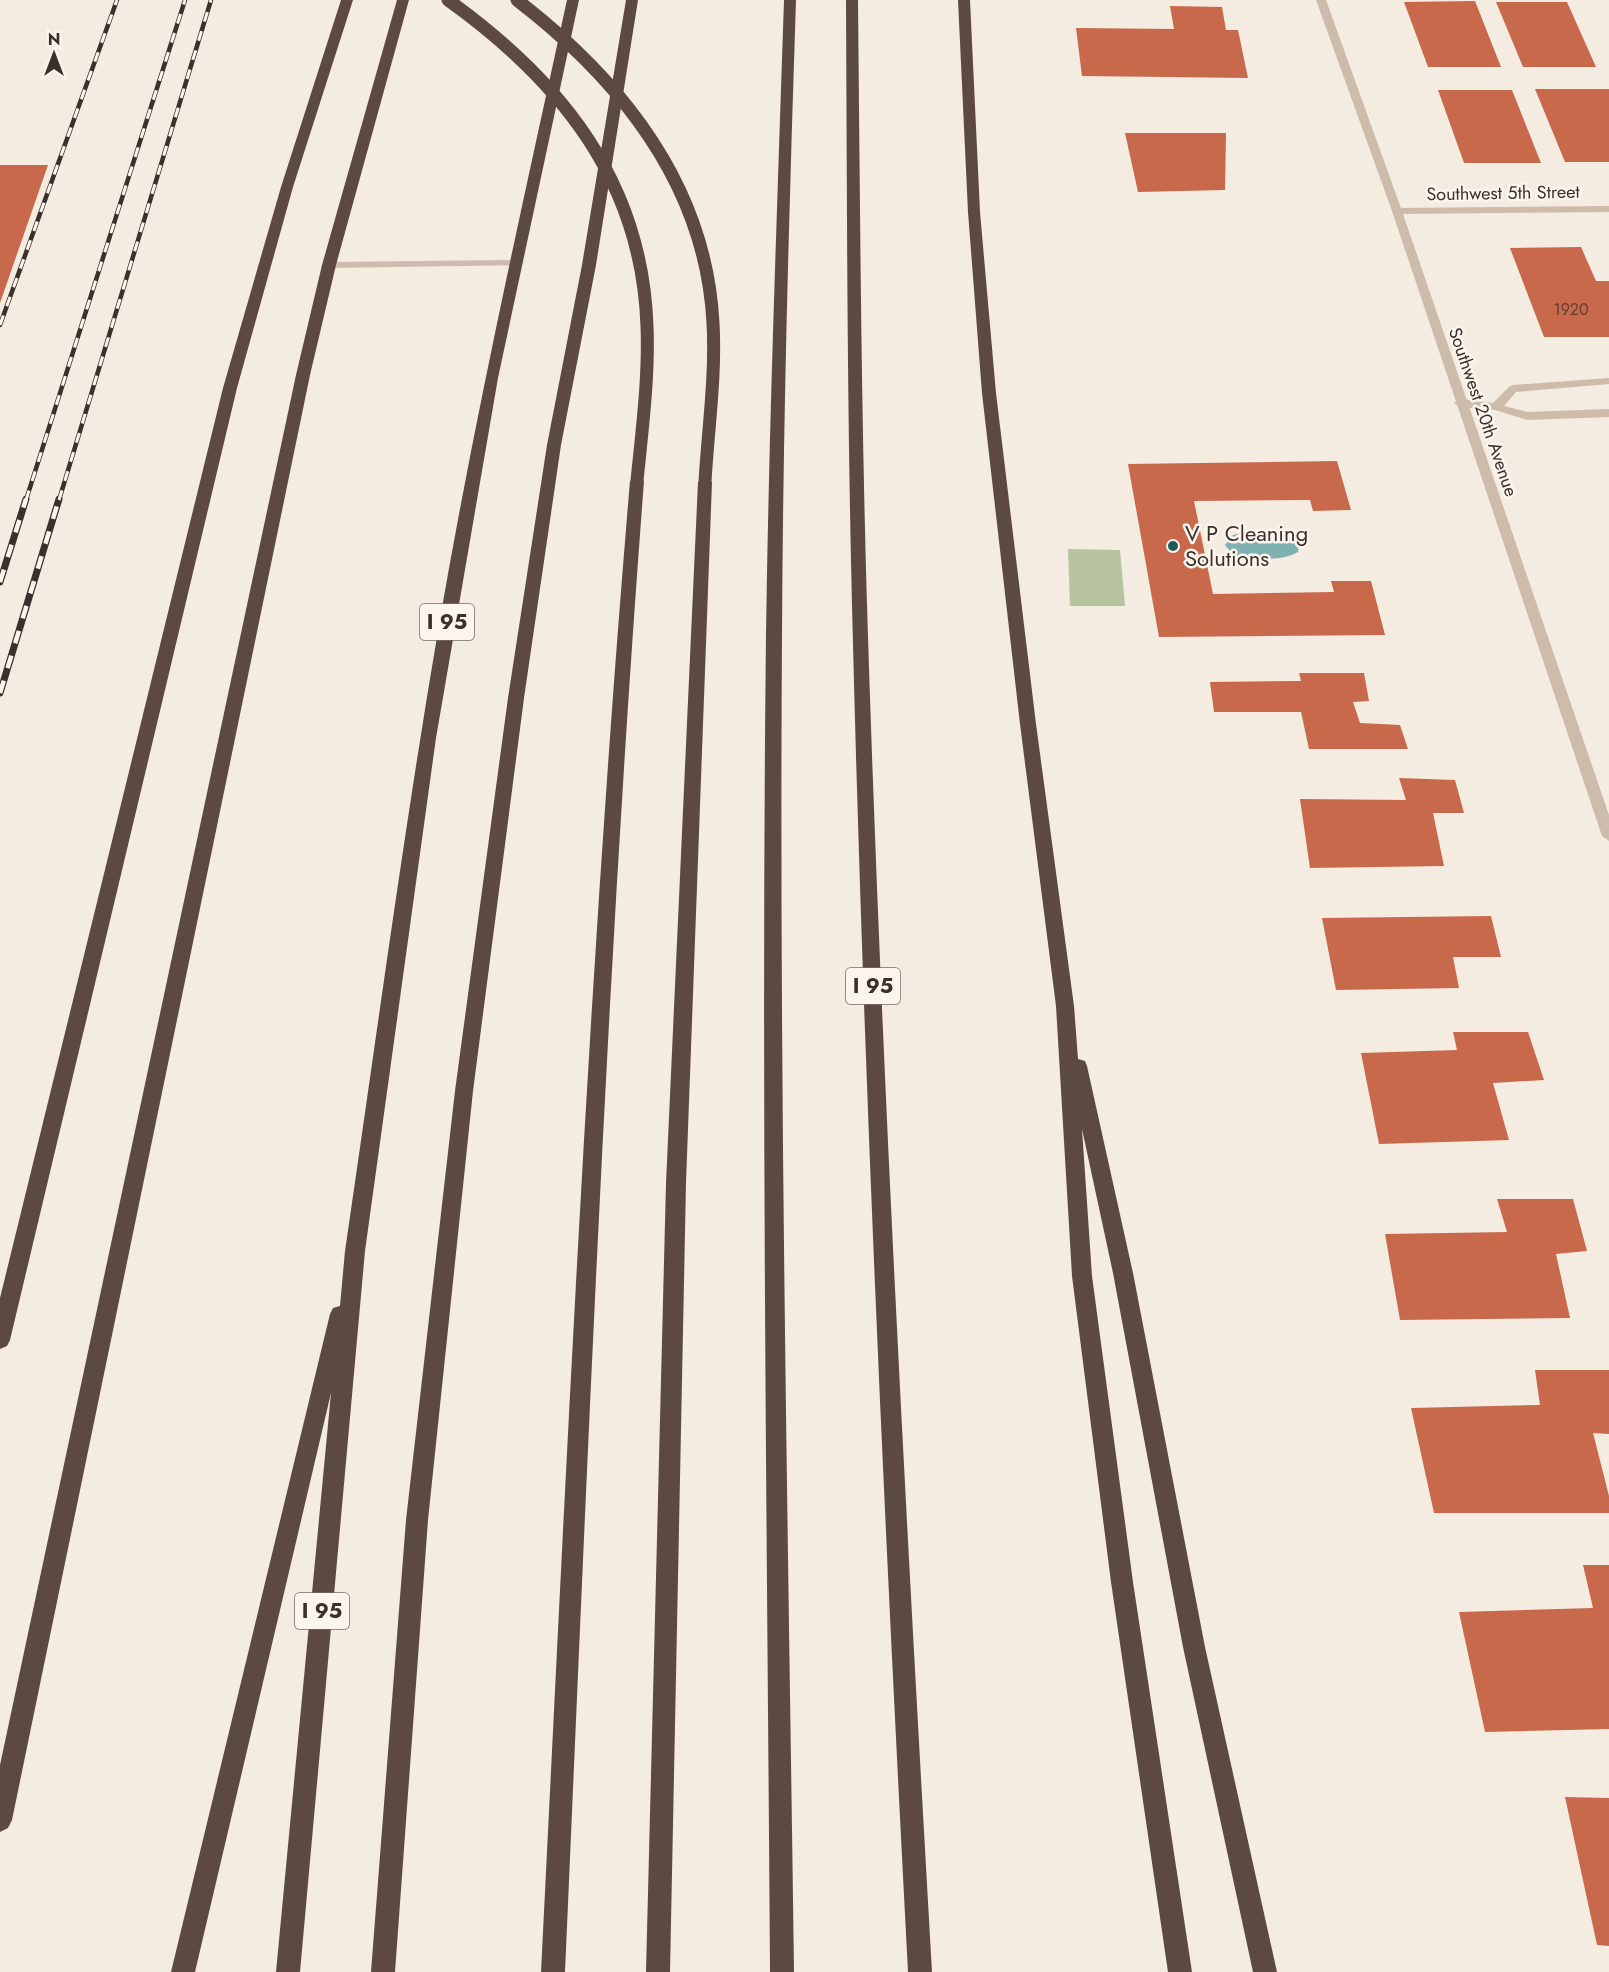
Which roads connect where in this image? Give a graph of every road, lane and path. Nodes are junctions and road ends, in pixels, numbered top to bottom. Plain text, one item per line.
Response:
1 (347, 0) edge
2 (403, 0) edge
3 (448, 0) edge
4 (517, 0) edge
5 (573, 0) edge
6 (632, 0) edge
7 (790, 0) edge
8 (852, 0) edge
9 (964, 0) edge
10 (1321, 0) edge
11 (1609, 209) edge
12 (1397, 211) junction
13 (515, 263) junction
14 (329, 265) junction
15 (1609, 381) edge
16 (1461, 403) junction
17 (1496, 407) junction
18 (1609, 413) edge
19 (1609, 836) edge
20 (1065, 1006) junction
21 (355, 1251) junction
22 (0, 1340) edge
23 (0, 1820) edge
24 (183, 1972) edge
25 (288, 1972) edge
26 (382, 1972) edge
27 (553, 1972) edge
28 (658, 1972) edge
29 (782, 1972) edge
30 (920, 1972) edge
31 (1180, 1972) edge
32 (1265, 1972) edge

1 - 22 highway
2 - 14 highway
3 - 27 highway, bridge
4 - 28 highway, bridge
5 - 13 highway, I 95
6 - 26 highway
7 - 29 highway
8 - 30 highway, I 95
9 - 20 highway
10 - 12 street, Southwest 20th Avenue
11 - 12 street, Southwest 5th Street
12 - 16 street, Southwest 20th Avenue
13 - 14 street
13 - 21 highway, I 95
14 - 23 highway
15 - 17 street
16 - 17 street
16 - 19 street, Southwest 20th Avenue
17 - 18 street
20 - 31 highway
20 - 32 highway
21 - 24 highway
21 - 25 highway, I 95

